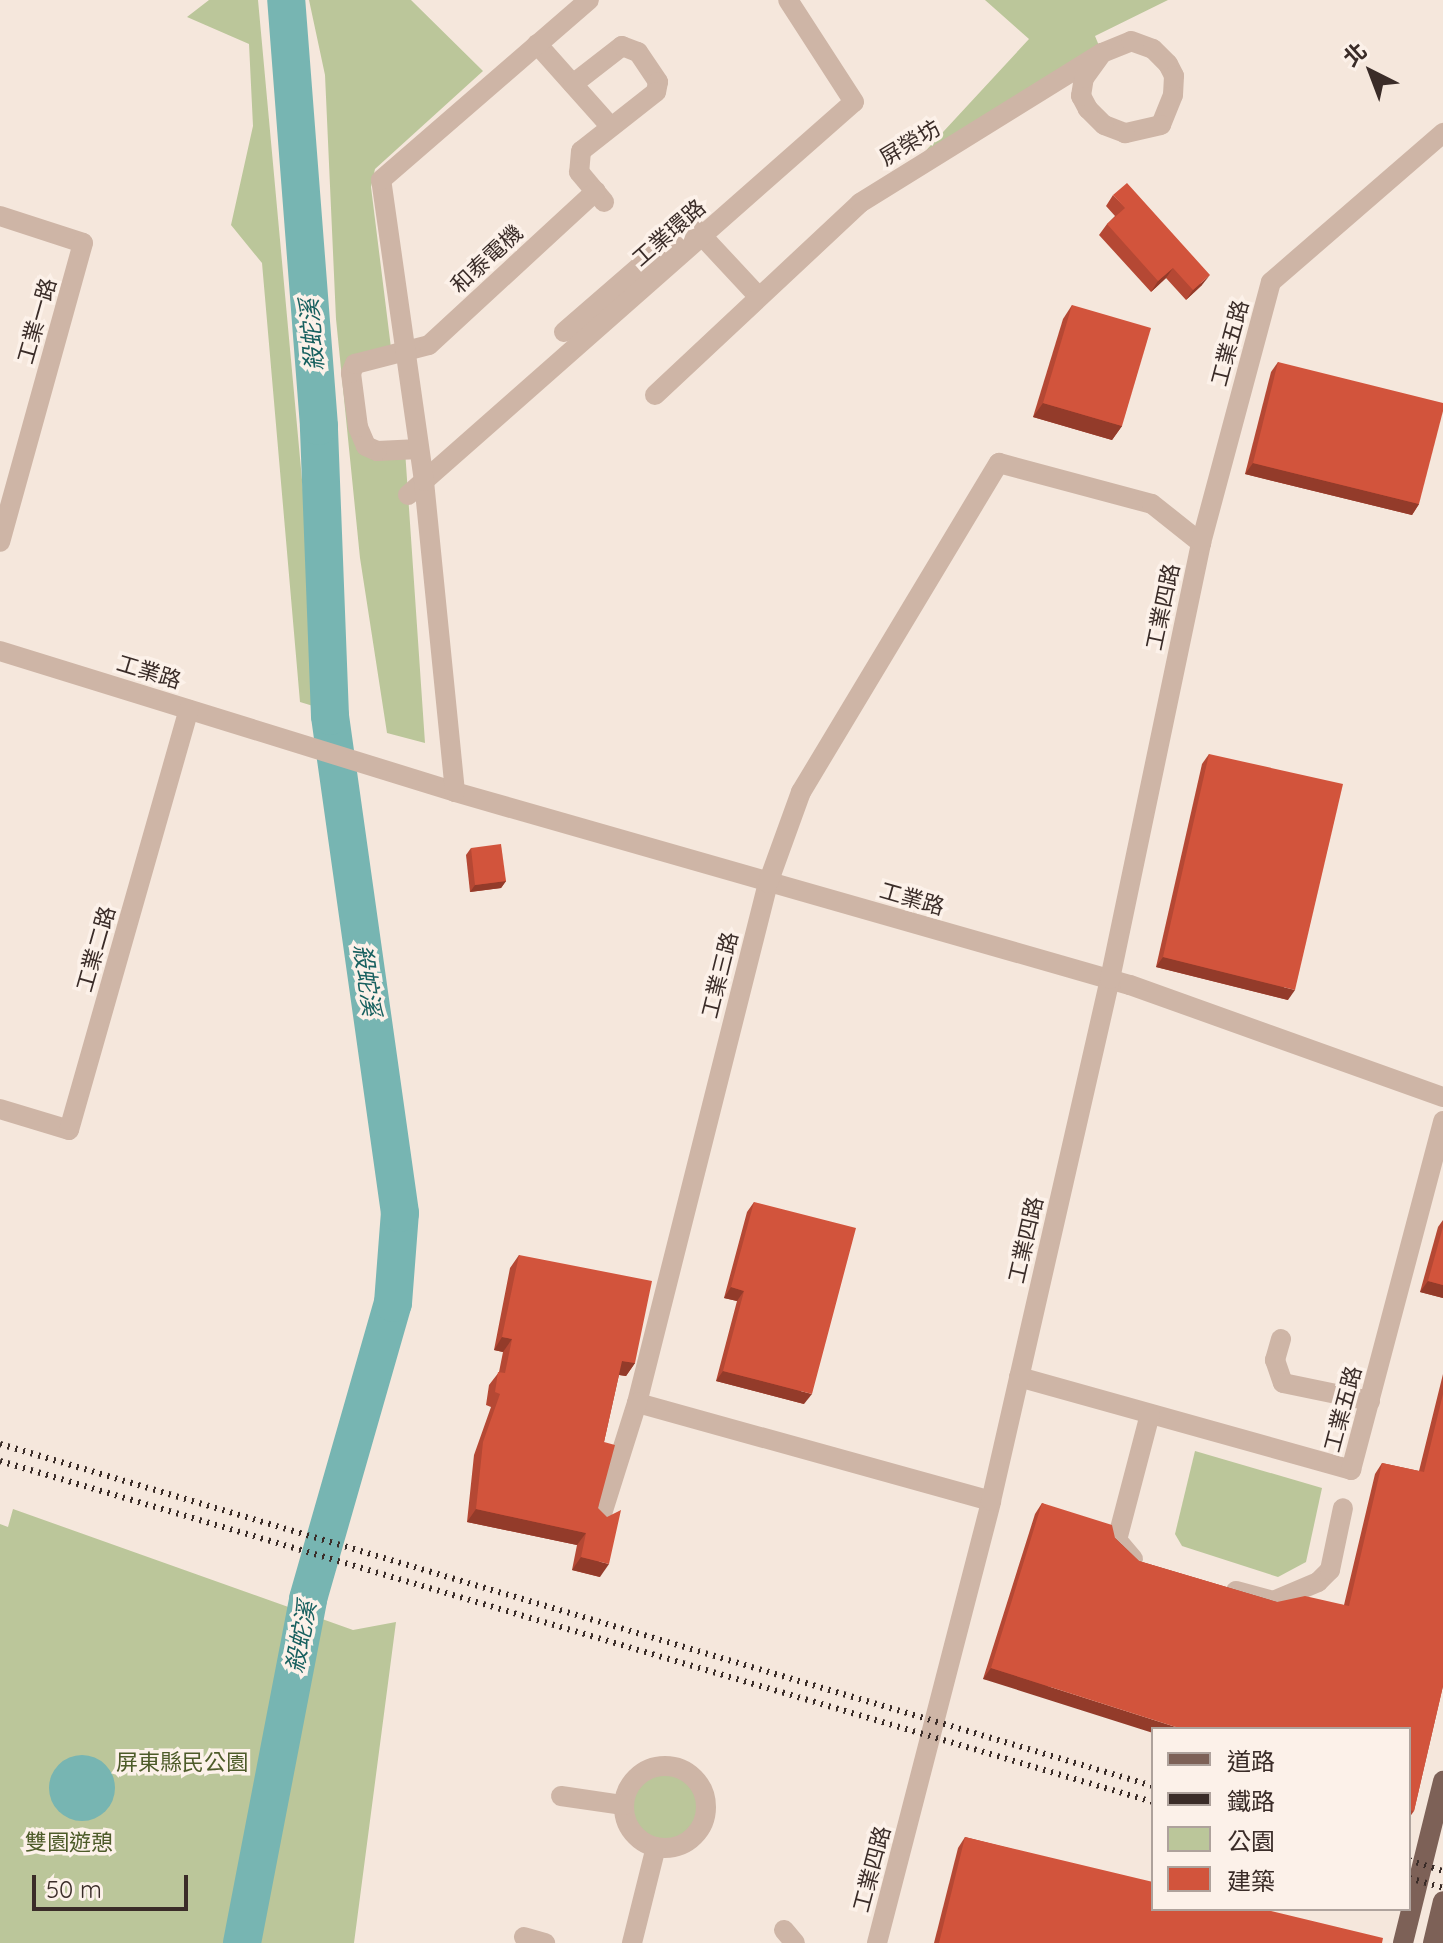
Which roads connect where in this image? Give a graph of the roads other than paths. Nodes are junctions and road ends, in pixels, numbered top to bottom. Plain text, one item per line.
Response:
1 (589, 0) edge
2 (788, 0) edge
3 (537, 44) junction
4 (1102, 53) junction
5 (573, 84) junction
6 (610, 126) junction
7 (1443, 133) edge
8 (0, 216) edge
9 (702, 236) junction
10 (759, 297) junction
11 (564, 332) dead end
12 (406, 354) junction
13 (655, 395) dead end
14 (419, 449) junction
15 (424, 481) junction
16 (408, 495) dead end
17 (0, 542) edge
18 (1201, 543) junction
19 (0, 651) edge
20 (189, 710) junction
21 (455, 792) junction
22 (768, 883) junction
23 (1110, 979) junction
24 (1443, 1097) edge
25 (0, 1109) edge
26 (1443, 1121) edge
27 (1281, 1339) dead end
28 (1019, 1377) junction
29 (1370, 1401) junction
30 (637, 1403) junction
31 (1150, 1414) junction
32 (991, 1501) junction
33 (1343, 1508) dead end
34 (601, 1517) edge
35 (1150, 1565) edge
36 (1221, 1586) edge
37 (1443, 1781) edge
38 (561, 1796) dead end
39 (623, 1805) junction
40 (656, 1847) junction
41 (1443, 1901) edge
42 (1411, 1911) edge
43 (1411, 1911) edge
44 (524, 1937) dead end
45 (545, 1943) edge
46 (632, 1943) edge
47 (877, 1943) edge
48 (1403, 1943) edge
49 (1433, 1943) edge

1 - 3 street
2 - 9 street, 工業環路
3 - 5 street
3 - 12 street
4 - 4 street, 屏榮坊
4 - 10 street, 屏榮坊
5 - 6 street
5 - 6 street, 和泰電機
6 - 12 street, 和泰電機
7 - 18 street, 工業五路
8 - 17 street, 工業一路
9 - 10 street
9 - 11 street
9 - 15 street, 工業環路
10 - 13 street, 屏榮坊
12 - 14 street
12 - 14 street, 和泰電機
14 - 15 street
15 - 16 street, 工業環路
15 - 21 street
18 - 22 street, 工業三路
18 - 23 street, 工業四路
19 - 20 street, 工業路
20 - 21 street, 工業路
20 - 25 street, 工業二路
21 - 22 street, 工業路
22 - 23 street, 工業路
22 - 30 street, 工業三路
23 - 24 street, 工業路
23 - 28 street, 工業四路
26 - 29 street, 工業五路
27 - 29 street
28 - 31 street, 工業五路
28 - 32 street, 工業四路
29 - 31 street, 工業五路
30 - 32 street
30 - 34 street, 工業三路
31 - 35 street
32 - 47 street, 工業四路
33 - 36 street
37 - 42 main road
38 - 39 street
39 - 40 street
39 - 40 street
40 - 46 street
41 - 49 main road
43 - 48 main road
44 - 45 street

